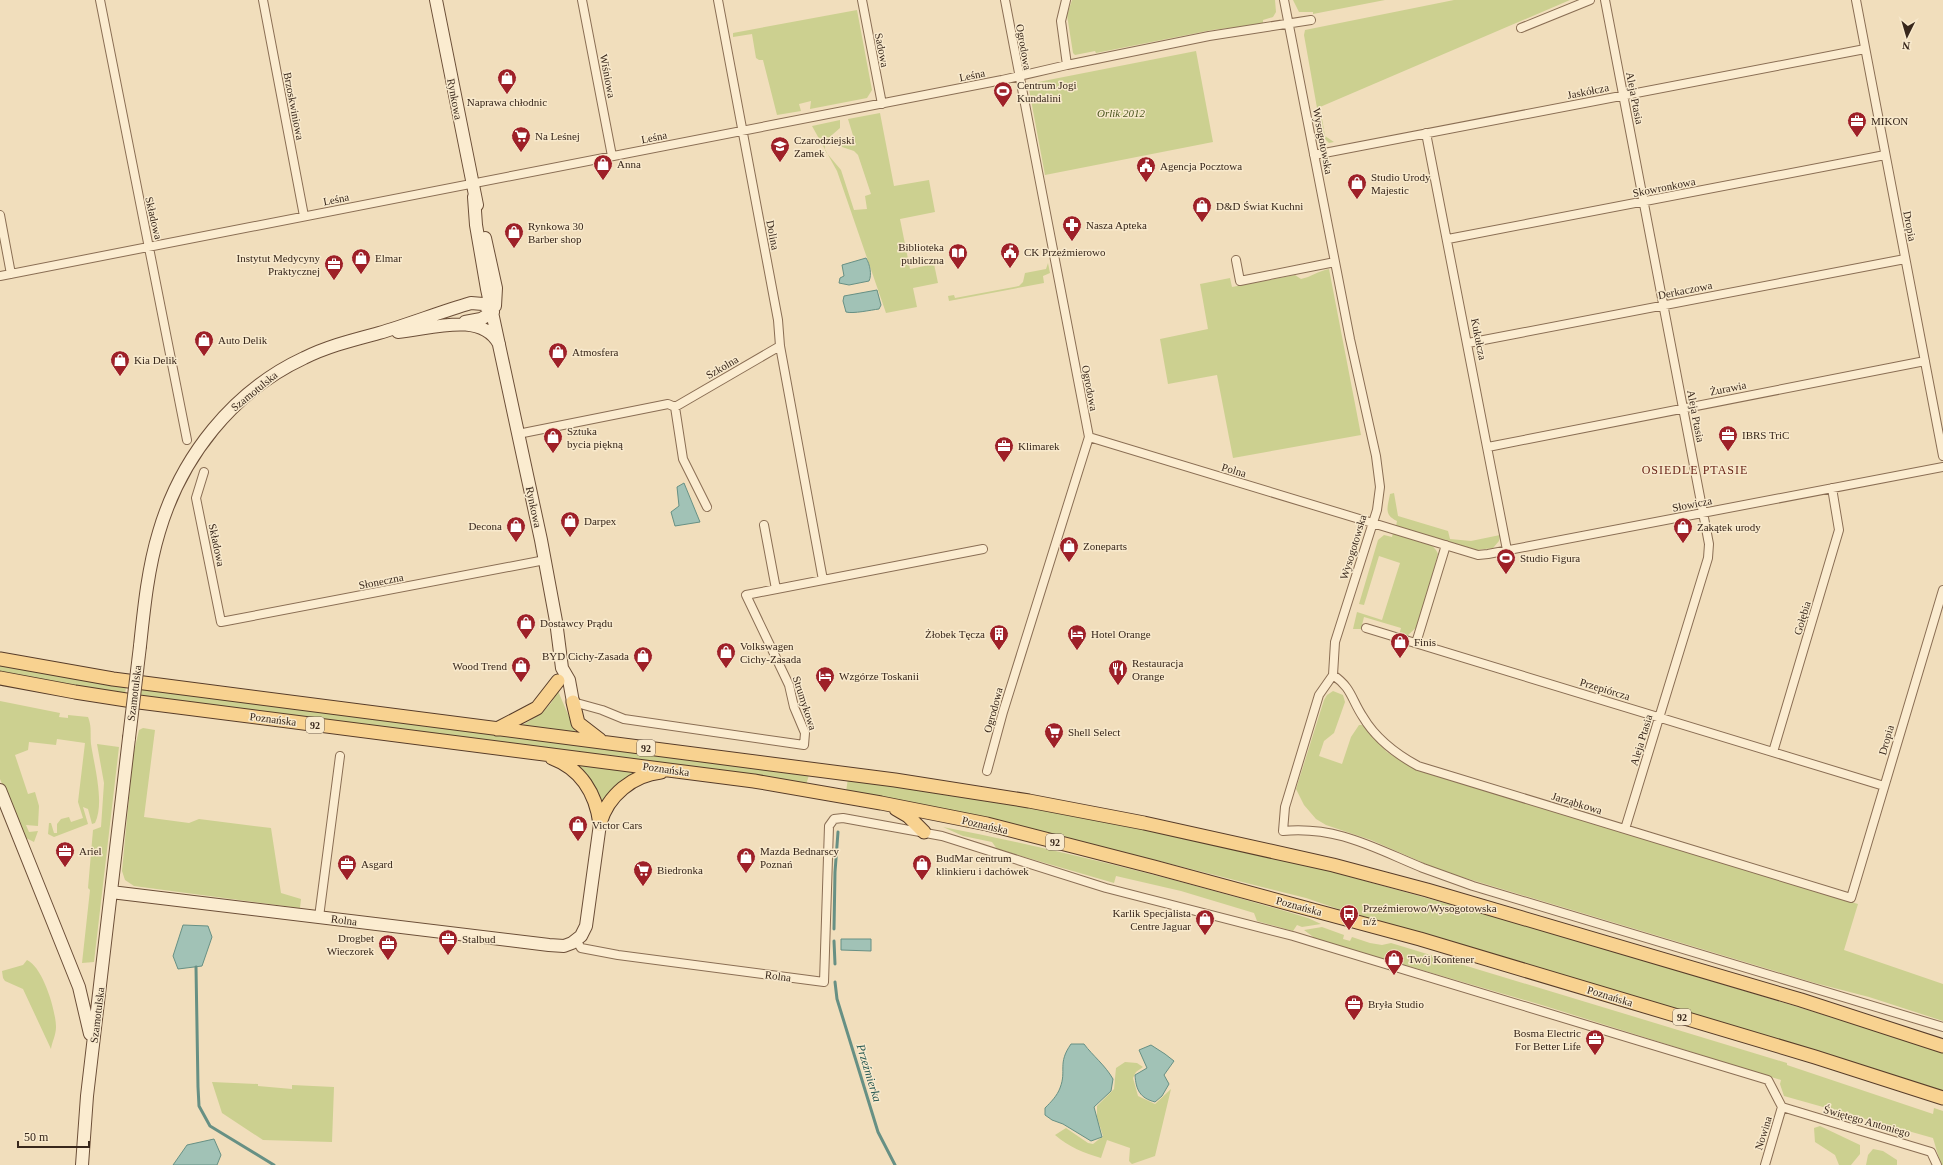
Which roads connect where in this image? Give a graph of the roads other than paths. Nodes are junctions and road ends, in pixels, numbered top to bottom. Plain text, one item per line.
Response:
1 (100, 0) edge
2 (263, 0) edge
3 (436, 0) edge
4 (582, 0) edge
5 (718, 0) edge
6 (862, 0) edge
7 (1005, 0) edge
8 (1066, 0) edge
9 (1284, 0) edge
10 (1590, 0) edge
11 (1605, 0) edge
12 (1856, 0) edge
13 (1312, 20) dead end
14 (1289, 24) junction
15 (1522, 28) dead end
16 (1865, 48) junction
17 (1067, 65) junction
18 (1018, 76) junction
19 (1623, 95) junction
20 (882, 104) junction
21 (743, 130) junction
22 (1426, 133) junction
23 (1314, 155) junction
24 (1885, 155) junction
25 (612, 156) junction
26 (472, 183) junction
27 (474, 197) junction
28 (1644, 202) junction
29 (0, 215) edge
30 (304, 216) junction
31 (1448, 239) junction
32 (150, 248) junction
33 (481, 257) junction
34 (1905, 259) junction
35 (1236, 260) dead end
36 (1335, 262) junction
37 (11, 274) junction
38 (0, 276) edge
39 (471, 303) junction
40 (1663, 305) junction
41 (493, 312) junction
42 (462, 324) junction
43 (378, 333) junction
44 (1468, 343) junction
45 (780, 346) junction
46 (500, 347) junction
47 (1925, 361) junction
48 (675, 407) junction
49 (1683, 408) junction
50 (518, 434) junction
51 (1089, 437) junction
52 (187, 440) dead end
53 (1488, 447) junction
54 (1943, 456) edge
55 (1943, 466) edge
56 (204, 472) dead end
57 (1832, 488) junction
58 (707, 507) dead end
59 (1704, 513) junction
60 (1373, 523) junction
61 (764, 525) dead end
62 (1446, 545) junction
63 (984, 549) dead end
64 (1507, 550) junction
65 (545, 560) junction
66 (823, 580) junction
67 (776, 589) junction
68 (1943, 590) edge
69 (221, 622) joint
70 (1366, 628) dead end
71 (1416, 643) junction
72 (0, 659) edge
73 (562, 668) junction
74 (1334, 675) junction
75 (0, 678) edge
76 (558, 681) junction
77 (573, 702) junction
78 (1660, 717) junction
79 (497, 729) junction
80 (603, 742) junction
81 (525, 751) junction
82 (1773, 752) junction
83 (340, 756) dead end
84 (681, 771) junction
85 (988, 772) dead end
86 (1884, 786) junction
87 (0, 790) edge
88 (881, 804) junction
89 (832, 820) joint
90 (600, 824) junction
91 (1625, 829) junction
92 (924, 832) junction
93 (111, 892) junction
94 (1851, 898) joint
95 (319, 917) junction
96 (576, 940) junction
97 (1943, 1027) edge
98 (1943, 1046) edge
99 (91, 1060) junction
100 (1943, 1098) edge
101 (1782, 1107) junction
102 (82, 1165) edge
103 (1765, 1165) edge
104 (1937, 1165) edge

1 - 32 street, Składowa
2 - 30 street, Brzoskwiniowa
3 - 26 street, Rynkowa
4 - 25 street, Wiśniowa
5 - 21 street, Dolina
6 - 20 street, Sadowa
7 - 18 street, Ogrodowa
8 - 17 street
9 - 14 street, Wysogotowska
10 - 15 street
11 - 19 street, Aleja Ptasia
12 - 16 street, Dropia
13 - 14 street, Leśna
14 - 17 street, Leśna
14 - 23 street, Wysogotowska
16 - 19 street, Jaskółcza
16 - 24 street, Dropia
17 - 18 street, Leśna
18 - 20 street, Leśna
18 - 51 street, Ogrodowa
19 - 22 street, Jaskółcza
19 - 28 street, Aleja Ptasia
20 - 21 street, Leśna
21 - 25 street, Leśna
21 - 45 street, Dolina
22 - 23 street, Jaskółcza
22 - 31 street, Kukułcza
23 - 36 street, Wysogotowska
24 - 28 street, Skowronkowa
24 - 34 street, Dropia
25 - 26 street, Leśna
26 - 27 street, Rynkowa
26 - 30 street, Leśna
27 - 33 street, Rynkowa
27 - 41 street, Rynkowa
28 - 31 street, Skowronkowa
28 - 40 street, Aleja Ptasia
29 - 37 street
30 - 32 street, Leśna
31 - 44 street, Kukułcza
32 - 37 street, Leśna
32 - 52 street, Składowa
33 - 39 street
33 - 41 street, Rynkowa
34 - 40 street, Derkaczowa
34 - 47 street, Dropia
35 - 36 street
36 - 60 street, Wysogotowska
37 - 38 street, Leśna
39 - 41 street
39 - 43 street, Szamotulska
40 - 44 street, Derkaczowa
40 - 49 street, Aleja Ptasia
41 - 42 street, Szamotulska
41 - 46 street, Rynkowa
42 - 43 street, Szamotulska
42 - 46 street, Szamotulska
43 - 93 street, Szamotulska, bridge
44 - 53 street, Kukułcza
45 - 48 street, Szkolna
45 - 66 street, Dolina
46 - 50 street, Rynkowa
47 - 49 street, Żurawia
47 - 54 street, Dropia
48 - 50 street
48 - 58 street
49 - 53 street, Żurawia
49 - 59 street, Aleja Ptasia
50 - 65 street, Rynkowa
51 - 60 street, Polna
51 - 85 street, Ogrodowa
53 - 64 street, Kukułcza
55 - 57 street, Słowicza
56 - 69 street, Składowa
57 - 59 street, Słowicza
57 - 82 street, Gołębia
59 - 64 street, Słowicza
59 - 78 street, Aleja Ptasia
60 - 62 street, Słowicza
60 - 74 street, Wysogotowska
61 - 67 street
62 - 64 street, Słowicza
62 - 71 street
63 - 66 street
65 - 69 street, Słoneczna
65 - 73 street, Rynkowa
66 - 67 street
67 - 77 street, Strumykowa
68 - 86 street, Dropia
70 - 71 street, Przepiórcza
71 - 78 street, Przepiórcza
72 - 79 main road, Poznańska / 92
73 - 76 street
73 - 77 street, Rynkowa
74 - 91 street, Jarząbkowa
74 - 97 street
75 - 81 main road, Poznańska / 92
76 - 77 street
76 - 79 main road
77 - 80 main road
78 - 82 street, Przepiórcza
78 - 91 street, Aleja Ptasia
79 - 80 main road, Poznańska / 92
80 - 98 main road, Poznańska / 92
81 - 84 main road, Poznańska / 92
81 - 90 main road
82 - 86 street, Przepiórcza
83 - 95 street
84 - 88 main road, Poznańska / 92
84 - 90 main road
86 - 94 street, Dropia
87 - 99 street
88 - 92 main road
88 - 100 main road, Poznańska / 92
89 - 92 street, Poznańska
89 - 96 street, Rolna
90 - 96 street
91 - 94 street, Jarząbkowa
92 - 101 street, Poznańska
93 - 95 street, Rolna
93 - 99 street, Szamotulska
95 - 96 street, Rolna
99 - 102 street, Szamotulska
101 - 103 street, Nowina
101 - 104 street, Świętego Antoniego

